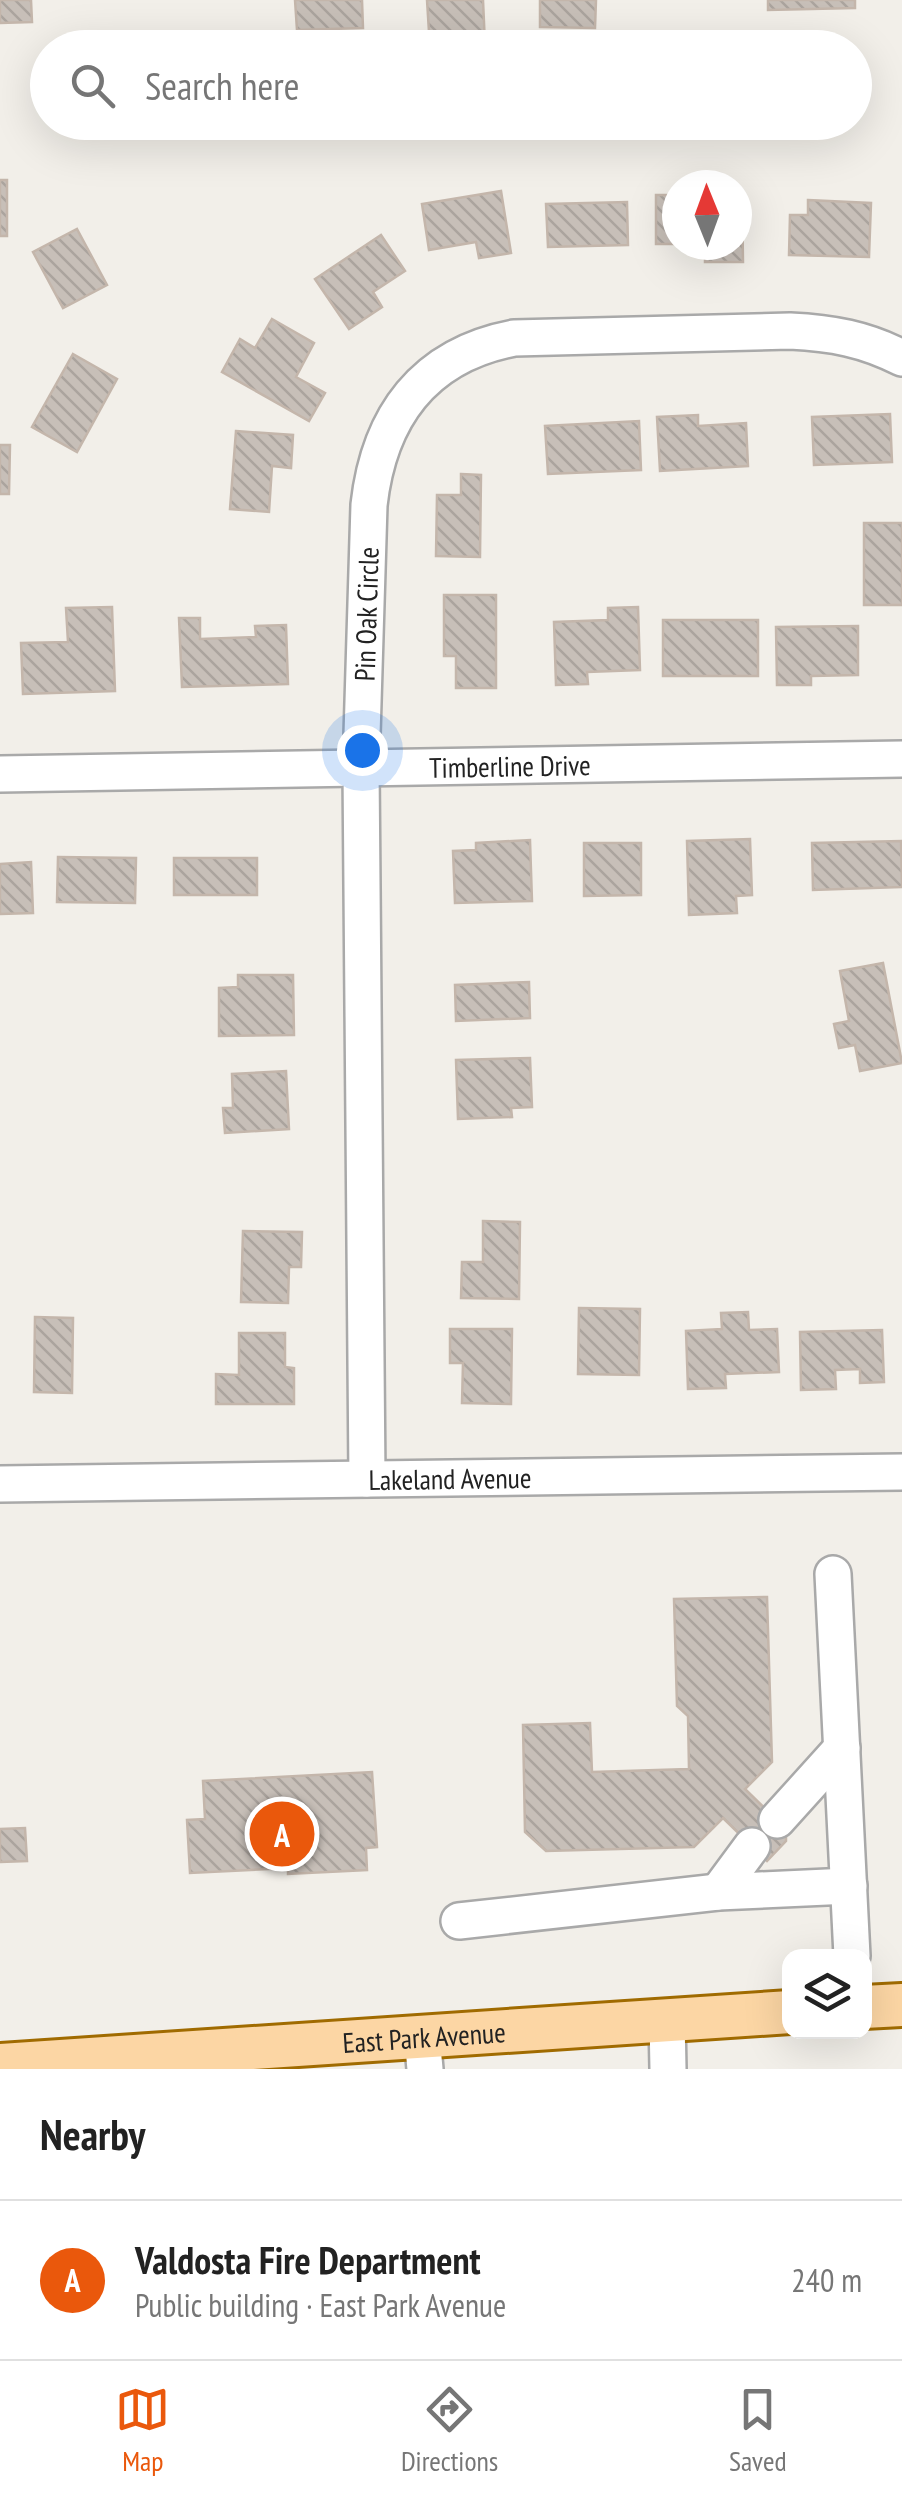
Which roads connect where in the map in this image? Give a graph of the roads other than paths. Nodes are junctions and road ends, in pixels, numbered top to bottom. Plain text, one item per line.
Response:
1 (902, 358) edge
2 (902, 760) edge
3 (360, 768) junction
4 (0, 774) edge
5 (902, 1472) edge
6 (367, 1478) junction
7 (0, 1484) edge
8 (833, 1574) dead end
9 (842, 1748) junction
10 (777, 1820) dead end
11 (752, 1846) dead end
12 (849, 1886) junction
13 (718, 1892) junction
14 (459, 1921) dead end
15 (852, 1949) edge
16 (902, 2004) edge
17 (872, 2006) edge
18 (782, 2013) edge
19 (667, 2020) junction
20 (423, 2052) edge
21 (0, 2066) edge
22 (668, 2069) edge

1 - 3 street, Pin Oak Circle
2 - 3 street, Timberline Drive
3 - 4 street, Timberline Drive
3 - 6 street, Pin Oak Circle
5 - 6 street, Lakeland Avenue
6 - 7 street, Lakeland Avenue
8 - 9 street
9 - 10 street
9 - 12 street
11 - 13 street
12 - 13 street
12 - 15 street
13 - 14 street
16 - 17 main road
18 - 19 main road, East Park Avenue
19 - 20 main road, East Park Avenue
19 - 22 street
20 - 21 main road, East Park Avenue

